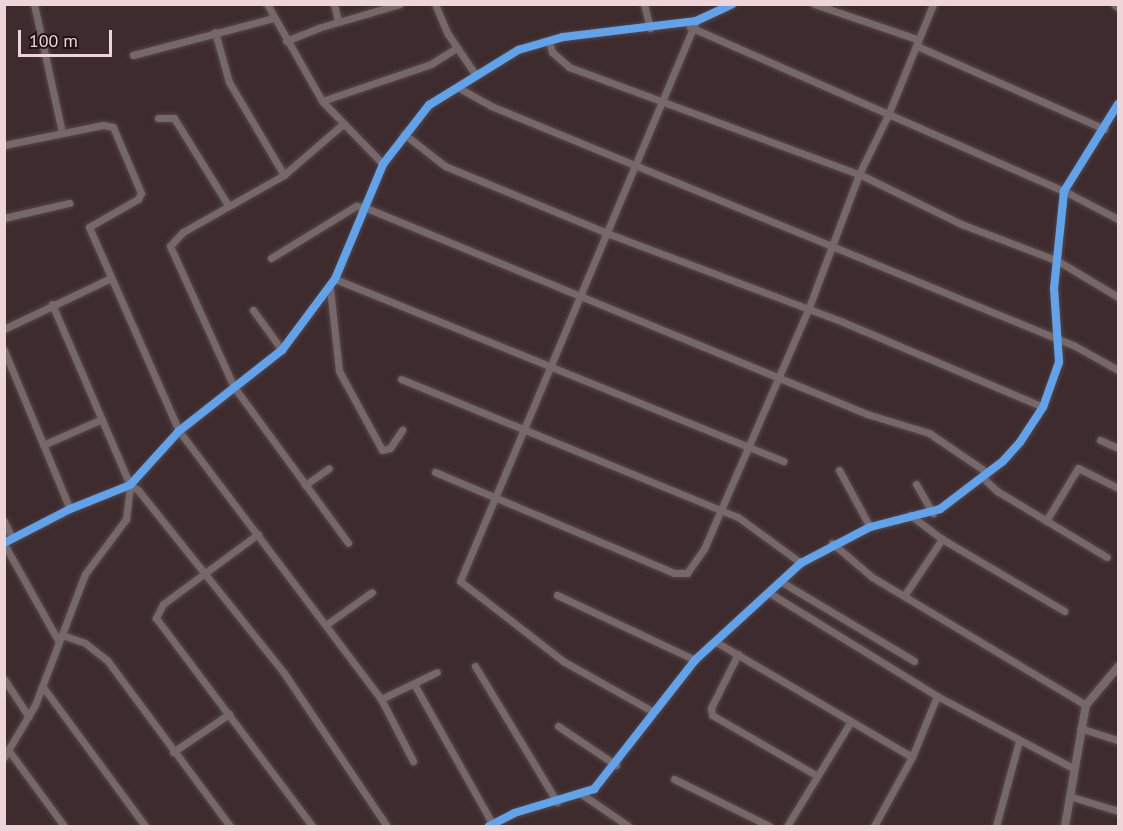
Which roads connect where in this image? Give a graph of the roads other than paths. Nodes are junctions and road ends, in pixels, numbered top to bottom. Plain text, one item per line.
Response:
1 (34, 4) edge
2 (267, 4) edge
3 (334, 4) edge
4 (400, 4) edge
5 (435, 4) edge
6 (644, 4) edge
7 (732, 4) edge
8 (814, 4) edge
9 (933, 4) edge
10 (273, 18) junction
11 (696, 21) junction
12 (338, 22) junction
13 (690, 27) junction
14 (650, 28) junction
15 (215, 32) junction
16 (286, 41) junction
17 (549, 41) junction
18 (917, 43) junction
19 (457, 48) junction
20 (133, 55) dead end
21 (476, 74) junction
22 (459, 88) junction
23 (662, 99) junction
24 (322, 101) junction
25 (1119, 104) edge
26 (888, 115) junction
27 (158, 118) dead end
28 (343, 124) junction
29 (1104, 129) junction
30 (62, 132) junction
31 (404, 134) junction
32 (4, 145) edge
33 (383, 164) junction
34 (633, 164) junction
35 (859, 174) junction
36 (284, 175) junction
37 (1064, 191) junction
38 (69, 203) dead end
39 (228, 205) junction
40 (364, 207) junction
41 (4, 218) edge
42 (1119, 219) edge
43 (604, 232) junction
44 (831, 246) junction
45 (271, 258) dead end
46 (1058, 261) junction
47 (111, 278) junction
48 (335, 279) junction
49 (330, 288) junction
50 (577, 295) junction
51 (1119, 297) edge
52 (52, 304) junction
53 (253, 310) dead end
54 (808, 310) junction
55 (4, 329) edge
56 (1056, 339) junction
57 (4, 350) edge
58 (282, 350) junction
59 (548, 364) junction
60 (1119, 370) edge
61 (779, 378) junction
62 (401, 379) dead end
63 (234, 387) junction
64 (1043, 407) junction
65 (102, 419) junction
66 (521, 429) junction
67 (402, 430) dead end
68 (179, 431) junction
69 (1100, 440) dead end
70 (748, 444) junction
71 (43, 445) junction
72 (1119, 448) edge
73 (783, 461) dead end
74 (329, 468) dead end
75 (839, 470) dead end
76 (435, 471) dead end
77 (985, 475) junction
78 (916, 484) dead end
79 (130, 485) junction
80 (305, 485) junction
81 (1119, 488) edge
82 (495, 494) junction
83 (70, 509) junction
84 (720, 510) junction
85 (933, 513) junction
86 (910, 515) junction
87 (4, 521) edge
88 (1046, 521) junction
89 (870, 527) junction
90 (258, 534) junction
91 (12, 538) junction
92 (942, 539) junction
93 (4, 543) edge
94 (348, 543) dead end
95 (832, 543) junction
96 (1107, 557) dead end
97 (801, 563) junction
98 (204, 574) junction
99 (780, 581) junction
100 (372, 592) dead end
101 (768, 592) junction
102 (557, 595) dead end
103 (904, 596) junction
104 (1064, 611) dead end
105 (327, 624) junction
106 (62, 635) junction
107 (59, 642) junction
108 (716, 642) junction
109 (738, 654) junction
110 (695, 660) junction
111 (914, 661) dead end
112 (475, 666) dead end
113 (1118, 668) edge
114 (437, 672) dead end
115 (4, 679) edge
116 (414, 684) junction
117 (43, 687) junction
118 (937, 696) junction
119 (381, 699) junction
120 (1086, 705) junction
121 (652, 711) junction
122 (229, 714) junction
123 (28, 717) junction
124 (851, 721) junction
125 (558, 726) dead end
126 (1080, 728) junction
127 (1119, 740) edge
128 (1018, 741) junction
129 (173, 752) junction
130 (7, 754) edge
131 (912, 757) junction
132 (412, 761) dead end
133 (616, 765) junction
134 (1072, 768) junction
135 (816, 775) junction
136 (674, 779) dead end
137 (583, 795) junction
138 (1068, 796) junction
139 (557, 802) junction
140 (1119, 811) edge
141 (386, 825) edge
142 (490, 825) edge
143 (64, 826) edge
144 (146, 826) edge
145 (230, 826) edge
146 (312, 826) edge
147 (628, 826) edge
148 (769, 826) edge
149 (787, 826) edge
150 (874, 826) edge
151 (996, 826) edge
152 (1065, 826) edge

1 - 30 street
2 - 10 street
3 - 12 street
4 - 12 street
5 - 19 street
6 - 14 street
7 - 11 street
8 - 18 street
9 - 18 street
10 - 15 street
10 - 16 street
11 - 13 street
11 - 14 street
12 - 16 street
13 - 23 street
13 - 26 street
14 - 17 street
15 - 20 street
15 - 36 street
16 - 24 street
17 - 21 street
17 - 23 street
18 - 26 street
18 - 29 street
19 - 21 street
19 - 24 street
21 - 22 street
22 - 31 street
22 - 34 street
23 - 34 street
23 - 35 street
24 - 28 street
25 - 29 street
26 - 35 street
26 - 37 street
27 - 39 street
28 - 33 street
28 - 36 street
29 - 37 street
30 - 32 street
30 - 47 street
31 - 33 street
31 - 43 street
33 - 40 street
34 - 43 street
34 - 44 street
35 - 44 street
35 - 46 street
36 - 39 street
37 - 42 street
37 - 46 street
38 - 41 street
39 - 63 street
40 - 45 street
40 - 48 street
40 - 50 street
43 - 50 street
43 - 54 street
44 - 54 street
44 - 56 street
46 - 51 street
46 - 56 street
47 - 52 street
47 - 68 street
48 - 49 street
48 - 59 street
49 - 58 street
49 - 67 street
50 - 59 street
50 - 61 street
52 - 55 street
52 - 65 street
53 - 58 street
54 - 61 street
54 - 64 street
56 - 60 street
56 - 64 street
57 - 71 street
58 - 63 street
59 - 66 street
59 - 70 street
61 - 70 street
61 - 77 street
62 - 66 street
63 - 68 street
63 - 80 street
64 - 77 street
65 - 71 street
65 - 79 street
66 - 82 street
66 - 84 street
68 - 79 street
68 - 90 street
69 - 72 street
70 - 73 street
70 - 84 street
71 - 83 street
74 - 80 street
75 - 89 street
76 - 82 street
77 - 85 street
77 - 88 street
78 - 85 street
79 - 83 street
79 - 98 street
79 - 106 street
80 - 94 street
81 - 88 street
82 - 84 street
82 - 121 street
83 - 91 street
84 - 97 street
85 - 86 street
86 - 89 street
86 - 92 street
87 - 91 street
88 - 96 street
89 - 95 street
90 - 98 street
90 - 105 street
91 - 93 street
92 - 103 street
92 - 104 street
93 - 107 street
95 - 97 street
95 - 103 street
97 - 99 street
98 - 122 street
98 - 141 street
99 - 101 street
99 - 111 street
100 - 105 street
101 - 108 street
101 - 118 street
102 - 110 street
103 - 120 street
105 - 119 street
106 - 107 street
106 - 129 street
107 - 117 street
108 - 109 street
108 - 110 street
109 - 124 street
109 - 135 street
110 - 121 street
112 - 139 street
113 - 120 street
114 - 116 street
115 - 123 street
116 - 119 street
116 - 142 street
117 - 123 street
117 - 144 street
118 - 128 street
118 - 131 street
119 - 132 street
120 - 126 street
121 - 133 street
122 - 129 street
122 - 146 street
123 - 130 street
124 - 131 street
124 - 135 street
125 - 133 street
126 - 127 street
126 - 134 street
128 - 134 street
128 - 151 street
129 - 145 street
130 - 143 street
131 - 150 street
133 - 137 street
134 - 138 street
135 - 149 street
136 - 148 street
137 - 139 street
137 - 147 street
138 - 140 street
138 - 152 street
139 - 142 street

